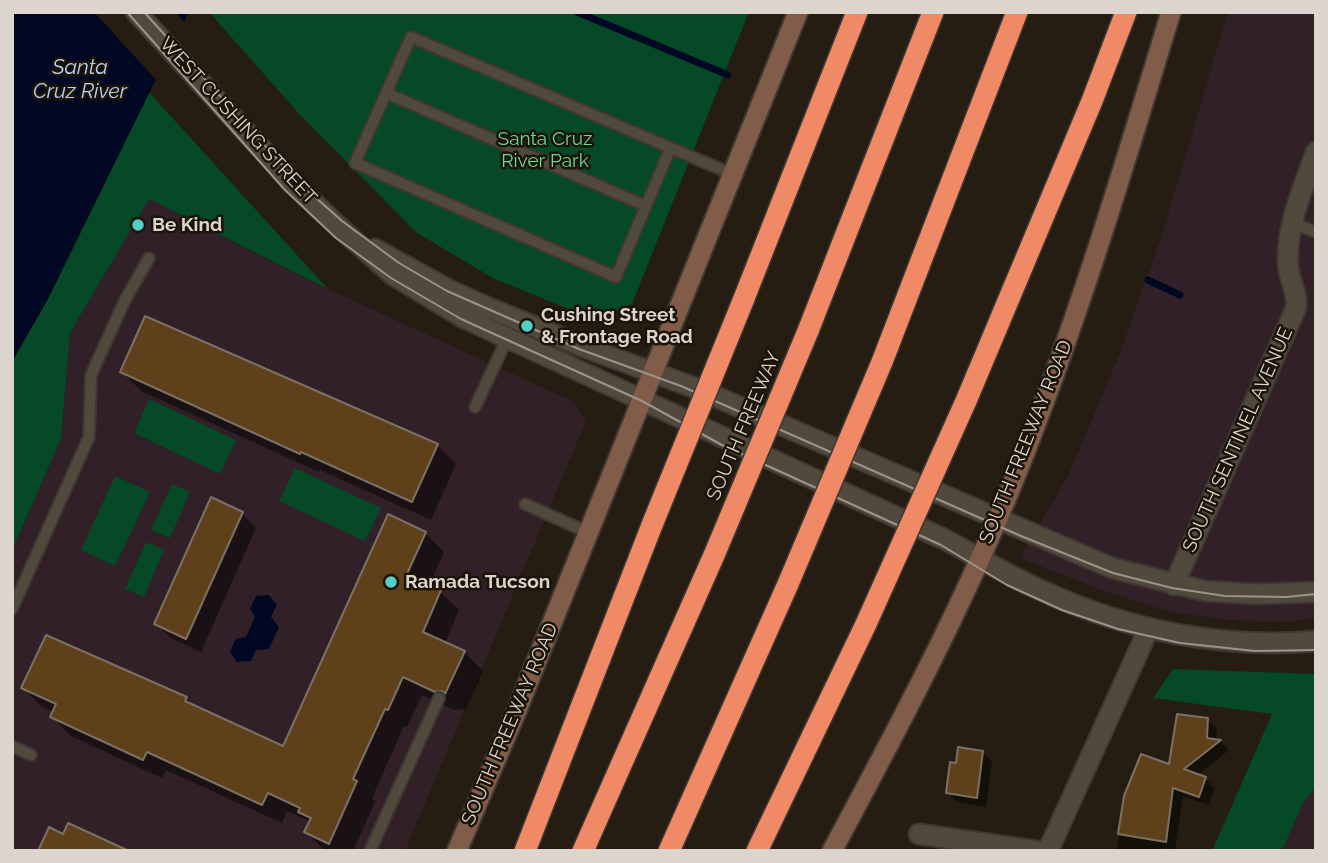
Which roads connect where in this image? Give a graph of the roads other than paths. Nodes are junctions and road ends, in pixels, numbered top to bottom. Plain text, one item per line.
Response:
1 (136, 12) edge
2 (798, 12) edge
3 (857, 12) edge
4 (933, 12) edge
5 (1017, 12) edge
6 (1126, 12) edge
7 (1171, 12) edge
8 (386, 93) junction
9 (670, 149) junction
10 (1316, 152) edge
11 (732, 174) junction
12 (646, 206) junction
13 (1292, 223) junction
14 (340, 228) junction
15 (1316, 232) edge
16 (149, 258) dead end
17 (507, 339) junction
18 (652, 372) junction
19 (642, 401) junction
20 (475, 407) dead end
21 (525, 504) dead end
22 (997, 519) junction
23 (589, 533) junction
24 (979, 558) junction
25 (1174, 585) junction
26 (1316, 592) edge
27 (12, 609) edge
28 (1149, 628) junction
29 (1316, 642) edge
30 (439, 698) dead end
31 (12, 746) edge
32 (31, 755) dead end
33 (919, 834) dead end
34 (370, 851) edge
35 (457, 851) edge
36 (525, 851) edge
37 (583, 851) edge
38 (669, 851) edge
39 (757, 851) edge
40 (832, 851) edge
41 (1036, 851) edge
42 (1048, 851) edge

1 - 14 street, WEST CUSHING STREET
2 - 11 main road, SOUTH FREEWAY ROAD
3 - 36 highway, bridge
4 - 37 highway, SOUTH FREEWAY, bridge
5 - 38 highway, bridge
6 - 39 highway, bridge
7 - 22 main road, SOUTH FREEWAY ROAD
8 - 9 lane
8 - 12 lane
8 - 12 lane
9 - 11 lane
9 - 12 lane
10 - 13 street
11 - 18 main road, SOUTH FREEWAY ROAD
13 - 15 lane
13 - 25 street, SOUTH SENTINEL AVENUE
14 - 17 street, WEST CUSHING STREET
14 - 18 street, WEST CUSHING STREET
16 - 27 lane
17 - 19 street, WEST CUSHING STREET
17 - 20 lane
18 - 19 main road, SOUTH FREEWAY ROAD
18 - 22 street, WEST CUSHING STREET
19 - 23 main road, SOUTH FREEWAY ROAD
19 - 24 street, WEST CUSHING STREET
21 - 23 lane
22 - 24 main road, SOUTH FREEWAY ROAD
22 - 25 street, WEST CUSHING STREET
23 - 35 main road, SOUTH FREEWAY ROAD
24 - 28 street, WEST CUSHING STREET
24 - 40 main road, SOUTH FREEWAY ROAD
25 - 26 street, WEST CUSHING STREET
28 - 29 street, WEST CUSHING STREET
28 - 42 street
30 - 34 lane
31 - 32 lane
33 - 41 street

